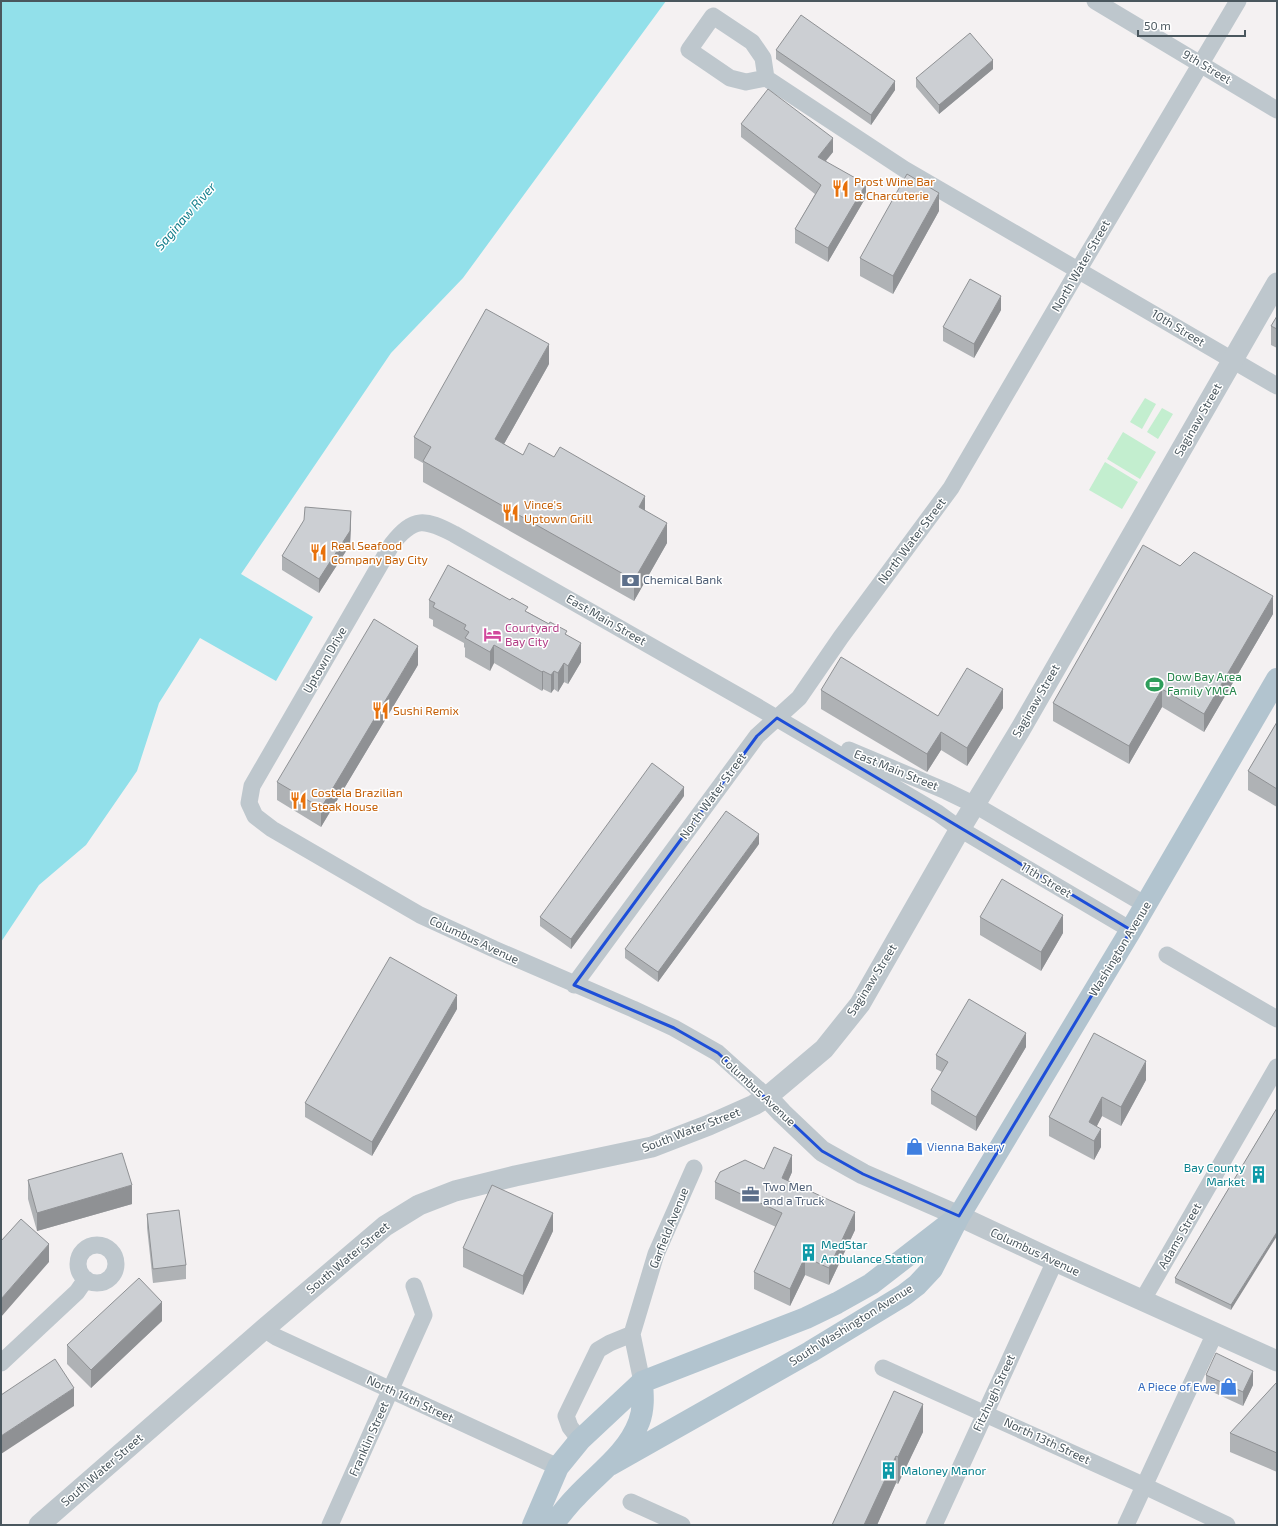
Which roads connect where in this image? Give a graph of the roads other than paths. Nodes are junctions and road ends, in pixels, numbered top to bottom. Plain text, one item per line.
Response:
1 (1095, 1) edge
2 (1238, 1) edge
3 (1201, 64) junction
4 (766, 78) junction
5 (1277, 110) edge
6 (1078, 269) junction
7 (1277, 283) edge
8 (1232, 360) junction
9 (1277, 386) edge
10 (413, 524) joint
11 (1277, 680) edge
12 (777, 718) junction
13 (795, 728) junction
14 (249, 803) joint
15 (974, 805) junction
16 (960, 829) junction
17 (1146, 905) junction
18 (1131, 930) junction
19 (1167, 955) dead end
20 (574, 985) junction
21 (1277, 1019) edge
22 (1277, 1067) edge
23 (768, 1096) junction
24 (694, 1168) dead end
25 (959, 1216) junction
26 (1055, 1261) junction
27 (86, 1279) dead end
28 (414, 1286) dead end
29 (1142, 1301) junction
30 (264, 1329) junction
31 (632, 1334) junction
32 (1216, 1334) junction
33 (1277, 1361) edge
34 (1, 1363) edge
35 (883, 1368) dead end
36 (642, 1382) junction
37 (391, 1390) junction
38 (985, 1413) junction
39 (580, 1440) junction
40 (610, 1465) junction
41 (558, 1467) junction
42 (1145, 1486) junction
43 (631, 1502) dead end
44 (39, 1525) edge
45 (330, 1525) edge
46 (533, 1525) edge
47 (552, 1525) edge
48 (682, 1525) edge
49 (934, 1525) edge
50 (1126, 1525) edge
51 (1228, 1525) edge

1 - 3 street, 9th Street
2 - 3 street, North Water Street
3 - 5 street, 9th Street
3 - 6 street, North Water Street
4 - 4 street
4 - 6 street, 10th Street
6 - 8 street, 10th Street
6 - 12 street, North Water Street
7 - 8 street, Saginaw Street
8 - 9 street, 10th Street
8 - 15 street, Saginaw Street
10 - 12 street, East Main Street
10 - 14 street, Uptown Drive
11 - 17 main road, Washington Avenue
12 - 13 street, East Main Street
12 - 20 street, North Water Street
13 - 15 street, East Main Street
13 - 16 street, East Main Street
14 - 20 street, Columbus Avenue
15 - 16 street, Saginaw Street
15 - 17 street, East Main Street
16 - 18 street, 11th Street
16 - 23 street, Saginaw Street
17 - 18 main road, Washington Avenue
18 - 25 main road, Washington Avenue
19 - 21 street
20 - 23 street, Columbus Avenue
22 - 29 street, Adams Street
23 - 25 street, Columbus Avenue
23 - 30 street, South Water Street
24 - 31 street, Garfield Avenue
25 - 26 street, Columbus Avenue
25 - 36 main road, South Washington Avenue
25 - 40 main road, South Washington Avenue
26 - 29 street, Columbus Avenue
26 - 38 street, Fitzhugh Street
27 - 34 street
28 - 37 street, Franklin Street
29 - 32 street, Columbus Avenue
30 - 37 street, North 14th Street
30 - 44 street, South Water Street
31 - 36 street, Garfield Avenue
31 - 39 street
32 - 33 street, Columbus Avenue
32 - 42 street
35 - 38 street, North 13th Street
36 - 39 main road
36 - 40 main road
37 - 41 street, North 14th Street
37 - 45 street, Franklin Street
38 - 42 street, North 13th Street
38 - 49 street, Fitzhugh Street
39 - 41 main road
40 - 47 main road
41 - 46 main road
42 - 50 street
42 - 51 street, North 13th Street
43 - 48 street

